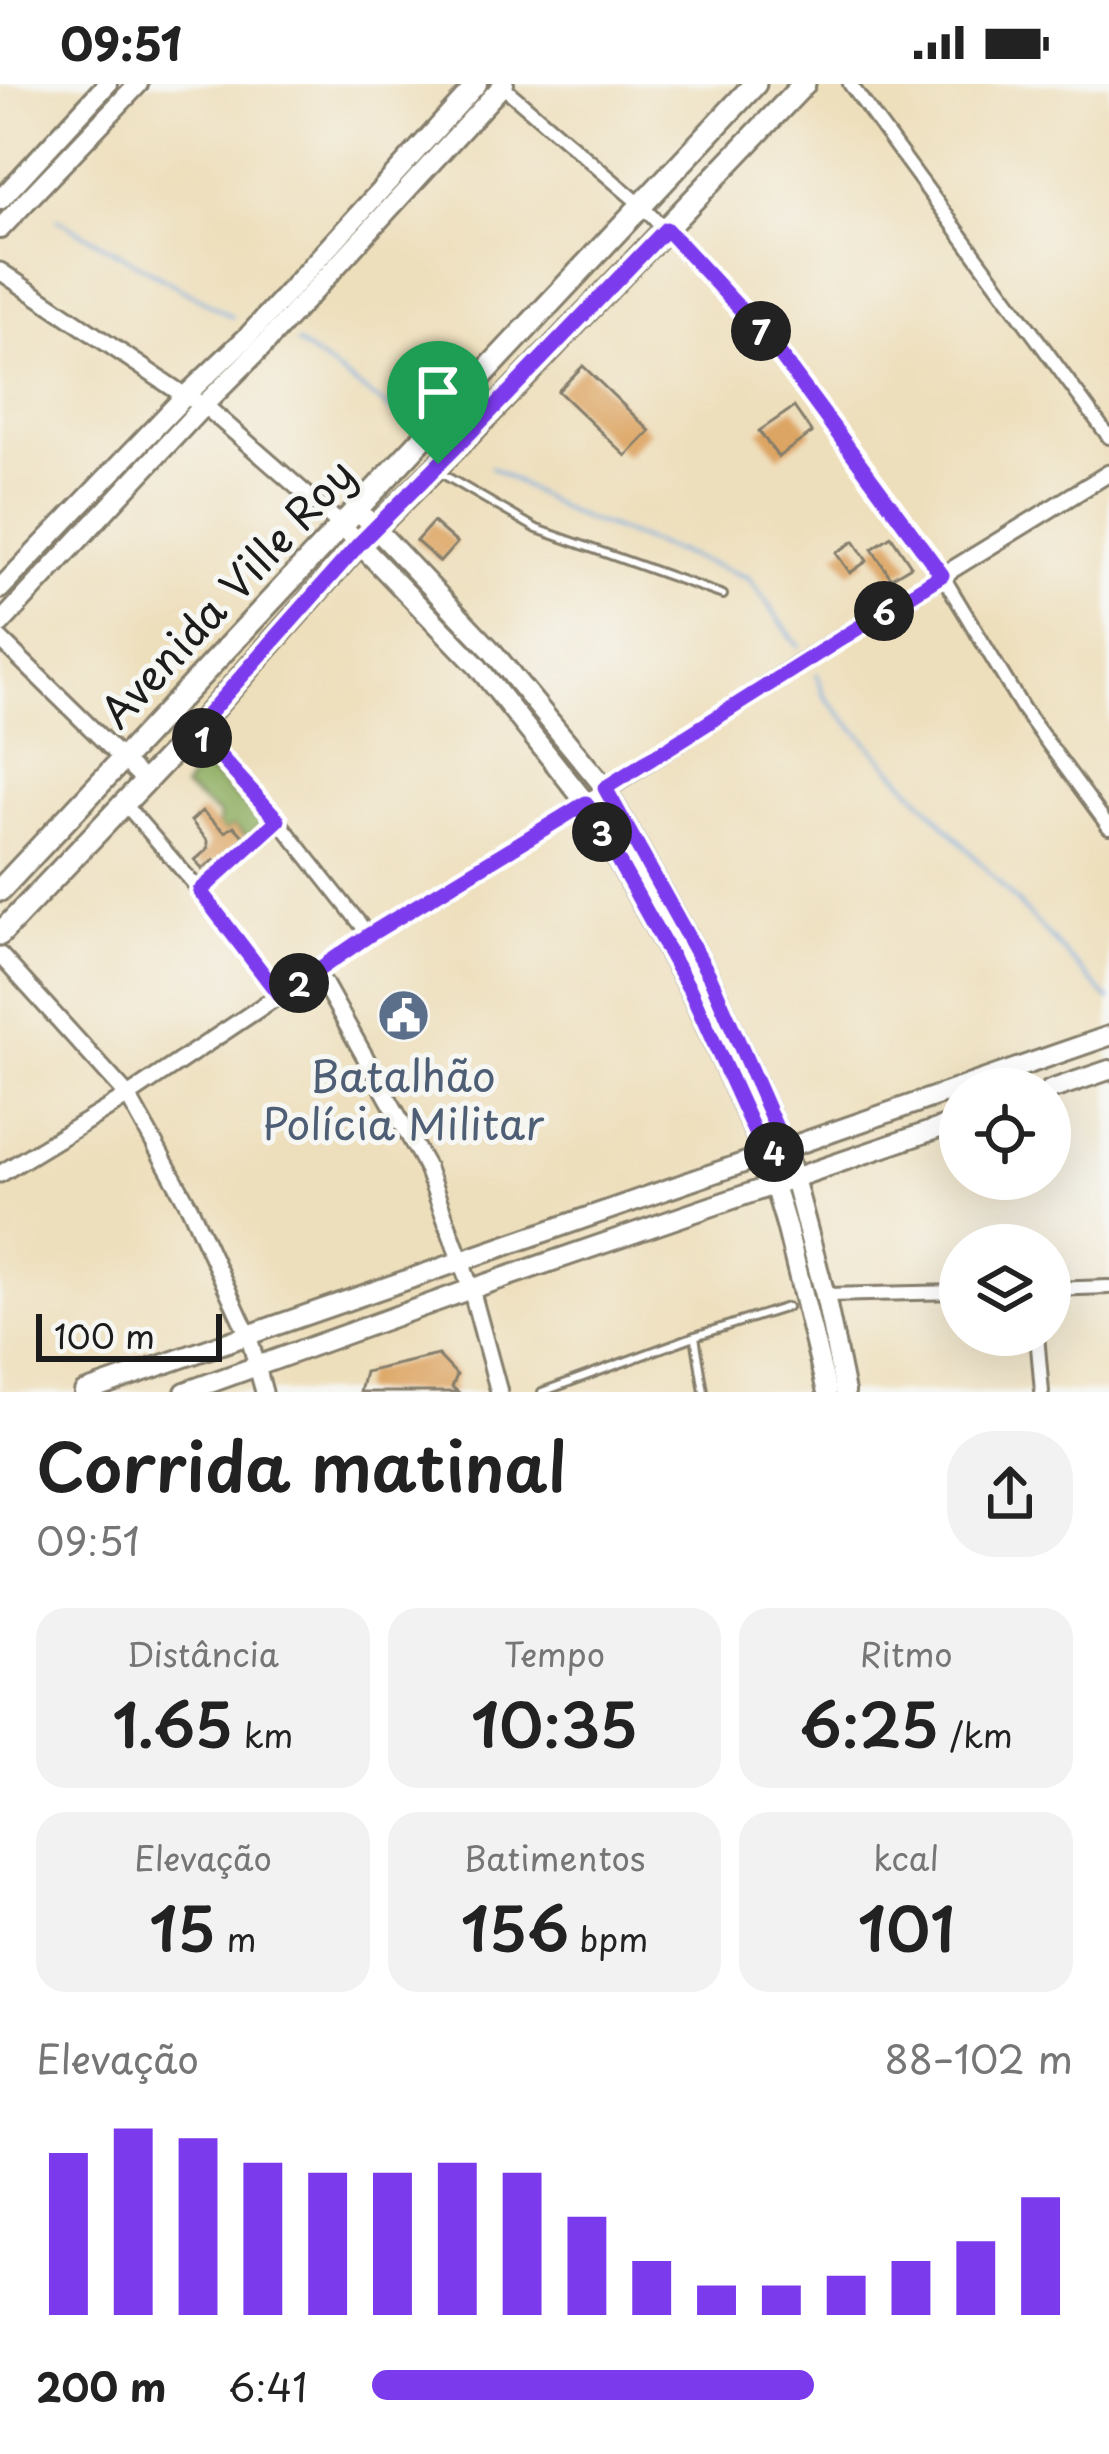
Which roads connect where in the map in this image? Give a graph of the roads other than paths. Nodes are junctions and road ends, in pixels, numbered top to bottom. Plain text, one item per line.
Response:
1 (138, 84) edge
2 (477, 84) edge
3 (502, 84) edge
4 (755, 84) edge
5 (804, 84) edge
6 (850, 84) edge
7 (100, 86) edge
8 (118, 106) junction
9 (0, 200) edge
10 (640, 204) junction
11 (0, 229) edge
12 (666, 229) junction
13 (0, 271) edge
14 (285, 308) junction
15 (256, 340) junction
16 (184, 396) junction
17 (204, 405) junction
18 (1109, 437) edge
19 (436, 466) junction
20 (1109, 473) edge
21 (349, 517) junction
22 (368, 536) junction
23 (942, 575) junction
24 (0, 589) edge
25 (723, 595) dead end
26 (0, 624) edge
27 (0, 639) edge
28 (195, 729) junction
29 (122, 759) junction
30 (146, 782) junction
31 (605, 788) junction
32 (124, 802) junction
33 (586, 803) junction
34 (278, 820) junction
35 (1109, 827) edge
36 (0, 890) edge
37 (200, 891) junction
38 (0, 934) edge
39 (369, 935) junction
40 (0, 955) edge
41 (317, 970) junction
42 (280, 996) junction
43 (732, 1024) junction
44 (710, 1033) junction
45 (1109, 1036) edge
46 (1109, 1070) edge
47 (1071, 1083) edge
48 (128, 1096) junction
49 (939, 1127) edge
50 (785, 1148) junction
51 (765, 1155) junction
52 (0, 1174) edge
53 (794, 1177) junction
54 (775, 1185) junction
55 (461, 1261) junction
56 (1109, 1287) edge
57 (1071, 1288) edge
58 (471, 1289) junction
59 (939, 1292) edge
60 (825, 1295) junction
61 (787, 1307) dead end
62 (249, 1336) junction
63 (694, 1336) junction
64 (1039, 1356) edge
65 (258, 1365) junction
66 (85, 1392) edge
67 (184, 1392) edge
68 (265, 1392) edge
69 (499, 1392) edge
70 (542, 1392) edge
71 (704, 1392) edge
72 (826, 1392) edge
73 (844, 1392) edge
74 (1042, 1392) edge

1 - 8 main road
2 - 14 main road
3 - 10 street
3 - 14 main road
4 - 10 main road, Avenida Ville Roy
5 - 12 main road, Avenida Ville Roy
6 - 18 street
7 - 8 street
7 - 9 main road
8 - 11 main road
10 - 12 street
10 - 21 main road, Avenida Ville Roy
12 - 19 main road, Avenida Ville Roy
12 - 23 street
13 - 16 street
14 - 15 main road
15 - 16 main road
15 - 17 main road
16 - 17 street
16 - 24 main road
17 - 21 street
17 - 26 main road
19 - 22 main road, Avenida Ville Roy
19 - 25 lane
20 - 23 street
21 - 22 main road
21 - 29 main road, Avenida Ville Roy
22 - 28 main road, Avenida Ville Roy
22 - 31 main road
22 - 33 main road
23 - 31 street
23 - 35 street
27 - 29 street
28 - 30 main road, Avenida Ville Roy
28 - 34 street
29 - 30 street
29 - 36 main road, Avenida Ville Roy
30 - 32 main road, Avenida Ville Roy
31 - 33 street
31 - 43 main road
32 - 37 street
32 - 38 main road, Avenida Ville Roy
33 - 39 street
33 - 44 main road
34 - 37 street
34 - 39 street
37 - 42 street
39 - 41 street
40 - 48 street
41 - 42 street
41 - 55 street
42 - 48 street
43 - 44 main road
43 - 50 main road
44 - 51 main road
45 - 50 main road
46 - 47 main road
48 - 52 street
48 - 62 street
49 - 53 main road
50 - 51 main road
50 - 53 main road
51 - 54 main road
51 - 55 main road
53 - 54 main road
53 - 60 main road
54 - 58 main road
54 - 72 main road
55 - 58 street
55 - 62 main road
56 - 57 street
58 - 65 main road
58 - 69 street
59 - 60 street
60 - 73 main road
61 - 63 lane
62 - 65 street
62 - 66 main road
63 - 70 lane
63 - 71 lane
64 - 74 street
65 - 67 main road
65 - 68 street

